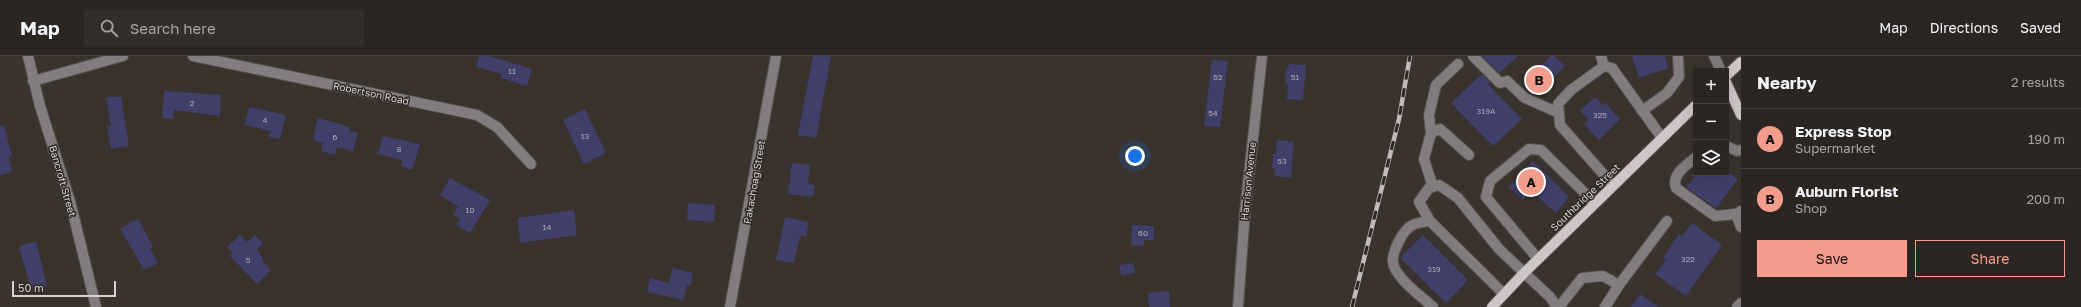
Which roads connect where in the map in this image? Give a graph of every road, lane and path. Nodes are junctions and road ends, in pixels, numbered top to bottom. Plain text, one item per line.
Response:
1 (28, 56) edge
2 (123, 56) edge
3 (193, 56) edge
4 (776, 56) edge
5 (1262, 56) edge
6 (1473, 56) edge
7 (1678, 56) edge
8 (1714, 56) edge
9 (1603, 61) edge
10 (1741, 62) edge
11 (1458, 64) dead end
12 (1720, 68) edge
13 (1729, 73) edge
14 (33, 81) junction
15 (1729, 89) edge
16 (1693, 108) edge
17 (1642, 111) junction
18 (1559, 113) junction
19 (1741, 115) edge
20 (1431, 133) junction
21 (1662, 138) junction
22 (1729, 147) edge
23 (1741, 150) edge
24 (1469, 155) dead end
25 (1693, 160) edge
26 (532, 164) dead end
27 (1613, 185) junction
28 (1433, 187) junction
29 (1595, 203) junction
30 (1739, 213) edge
31 (1430, 221) junction
32 (1667, 221) dead end
33 (1741, 227) edge
34 (1538, 259) junction
35 (1524, 274) junction
36 (1619, 285) junction
37 (1504, 294) junction
38 (1741, 303) edge
39 (96, 307) edge
40 (730, 307) edge
41 (1238, 307) edge
42 (1433, 307) edge
43 (1492, 307) edge
44 (1558, 307) edge
45 (1605, 307) edge
46 (1736, 307) edge

1 - 14 street, Bancroft Street
2 - 14 street
3 - 26 street, Robertson Road
4 - 40 street, Pakachoag Street
5 - 41 street, Harrison Avenue
6 - 18 street
7 - 17 street
8 - 12 street
9 - 17 street
9 - 18 street
10 - 13 main road
11 - 20 street
14 - 39 street, Bancroft Street
15 - 19 main road
16 - 21 main road, Southbridge Street
17 - 21 street
18 - 27 street
20 - 24 street
20 - 28 street
21 - 27 main road, Southbridge Street
22 - 23 street
25 - 30 street
27 - 29 main road, Southbridge Street
28 - 31 street
28 - 35 street
29 - 34 main road, Southbridge Street
29 - 34 street
30 - 33 street
31 - 37 street
31 - 42 street
32 - 36 street
34 - 35 main road, Southbridge Street
35 - 37 main road, Southbridge Street
35 - 44 street
36 - 44 street
36 - 45 street
37 - 43 main road, Southbridge Street
38 - 46 street

